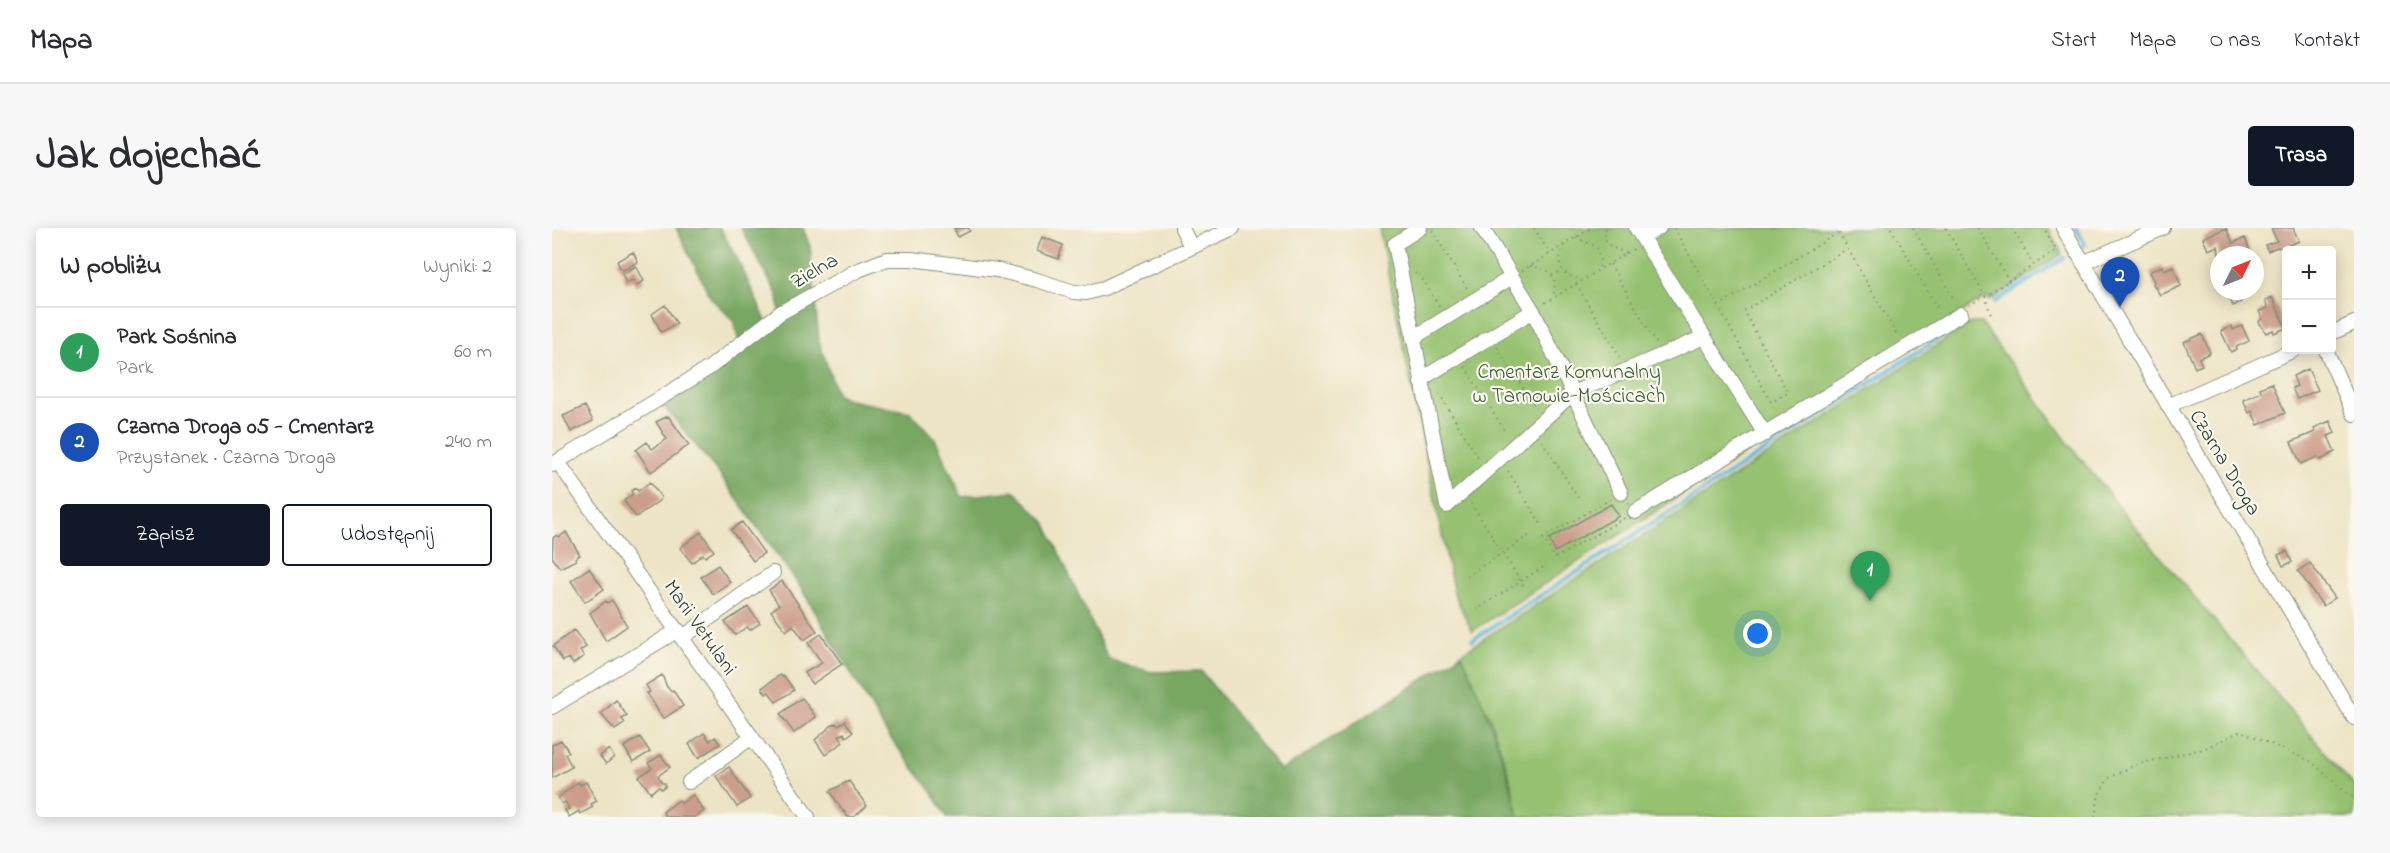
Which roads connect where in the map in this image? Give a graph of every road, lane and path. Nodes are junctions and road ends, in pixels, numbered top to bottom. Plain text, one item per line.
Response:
1 (1182, 228) edge
2 (1233, 228) edge
3 (1420, 228) edge
4 (1431, 228) edge
5 (1482, 228) edge
6 (1534, 228) edge
7 (1579, 228) edge
8 (1592, 228) edge
9 (1606, 228) edge
10 (1659, 228) edge
11 (1674, 228) edge
12 (1836, 228) edge
13 (1891, 228) edge
14 (1913, 228) edge
15 (1946, 228) edge
16 (1978, 228) edge
17 (2012, 228) edge
18 (2044, 228) edge
19 (2063, 228) edge
20 (2163, 228) edge
21 (1838, 233) junction
22 (1582, 234) junction
23 (1641, 236) edge
24 (1576, 237) junction
25 (1606, 242) junction
26 (1564, 245) junction
27 (1191, 247) junction
28 (1597, 247) junction
29 (1847, 249) junction
30 (1627, 253) junction
31 (1550, 254) junction
32 (2083, 263) junction
33 (1610, 264) junction
34 (2032, 264) junction
35 (1530, 266) junction
36 (1562, 270) junction
37 (1599, 270) junction
38 (1552, 276) junction
39 (1512, 277) junction
40 (1582, 280) junction
41 (2009, 281) junction
42 (1402, 282) junction
43 (1576, 284) junction
44 (1985, 296) junction
45 (1553, 298) junction
46 (1474, 300) junction
47 (1955, 300) dead end
48 (1718, 306) junction
49 (1965, 310) joint
50 (1533, 311) junction
51 (1446, 318) junction
52 (1992, 318) dead end
53 (2354, 322) edge
54 (1946, 324) junction
55 (2336, 331) edge
56 (1491, 337) junction
57 (1704, 337) junction
58 (1413, 338) junction
59 (1905, 350) junction
60 (1663, 354) junction
61 (2285, 354) edge
62 (2328, 354) edge
63 (1459, 357) junction
64 (1627, 370) junction
65 (1421, 383) junction
66 (1573, 393) junction
67 (1439, 394) dead end
68 (2168, 406) junction
69 (2354, 414) edge
70 (1538, 424) junction
71 (1765, 434) junction
72 (1514, 446) junction
73 (1500, 459) junction
74 (555, 463) edge
75 (1486, 470) junction
76 (1464, 491) junction
77 (1622, 493) joint
78 (1580, 501) dead end
79 (1635, 512) joint
80 (1541, 524) dead end
81 (1530, 535) dead end
82 (1503, 553) junction
83 (1543, 567) dead end
84 (773, 573) dead end
85 (1467, 576) dead end
86 (1521, 581) junction
87 (1525, 588) dead end
88 (1476, 610) dead end
89 (680, 634) junction
90 (2348, 696) edge
91 (552, 707) edge
92 (2354, 718) edge
93 (752, 737) junction
94 (689, 782) dead end
95 (2354, 799) edge
96 (808, 817) edge
97 (2095, 817) edge

1 - 27 street
2 - 27 street, Zielna
3 - 42 street
4 - 46 path
5 - 39 street
6 - 31 path
7 - 22 path
8 - 22 path
9 - 25 path
10 - 23 street
11 - 48 path
12 - 21 path
13 - 54 path
14 - 47 path
15 - 44 path
16 - 41 path
17 - 34 path
18 - 34 path
19 - 32 street, Czarna Droga
20 - 32 street
21 - 29 path
21 - 48 path
22 - 24 path
23 - 30 path
23 - 57 street
24 - 26 path
24 - 28 path
25 - 28 path
25 - 30 path
26 - 31 path
26 - 36 path
27 - 74 street, Zielna
28 - 37 path
29 - 48 path
29 - 59 path
30 - 33 path
31 - 35 path
32 - 68 street, Czarna Droga
33 - 37 path
33 - 60 path
34 - 41 path
35 - 38 path
35 - 39 path
36 - 38 path
36 - 40 path
37 - 40 path
38 - 45 path
39 - 46 street
39 - 50 street
40 - 43 path
41 - 44 path
42 - 51 path
42 - 58 street
43 - 45 path
43 - 64 path
44 - 49 path
44 - 52 path
45 - 50 path
46 - 51 street
49 - 54 street
50 - 56 street
50 - 66 street
51 - 58 street
53 - 55 street
54 - 59 street
56 - 63 street
56 - 70 path
57 - 60 street
57 - 71 street
58 - 65 street
59 - 71 street
60 - 64 street
61 - 68 street
62 - 69 street
63 - 65 street
63 - 72 path
64 - 66 street
65 - 76 street
66 - 70 street
66 - 77 street
67 - 75 path
68 - 90 street, Czarna Droga
70 - 72 street
70 - 78 path
71 - 79 street
72 - 73 street
73 - 75 street
73 - 80 path
74 - 89 street, Marii Vetulani
75 - 76 street
76 - 82 path
77 - 79 path
81 - 82 path
82 - 85 path
82 - 86 path
83 - 86 path
84 - 89 street
86 - 87 path
86 - 88 path
89 - 91 street
89 - 93 street, Marii Vetulani
90 - 92 street, Czarna Droga
93 - 94 street
93 - 96 street, Marii Vetulani
95 - 97 path

